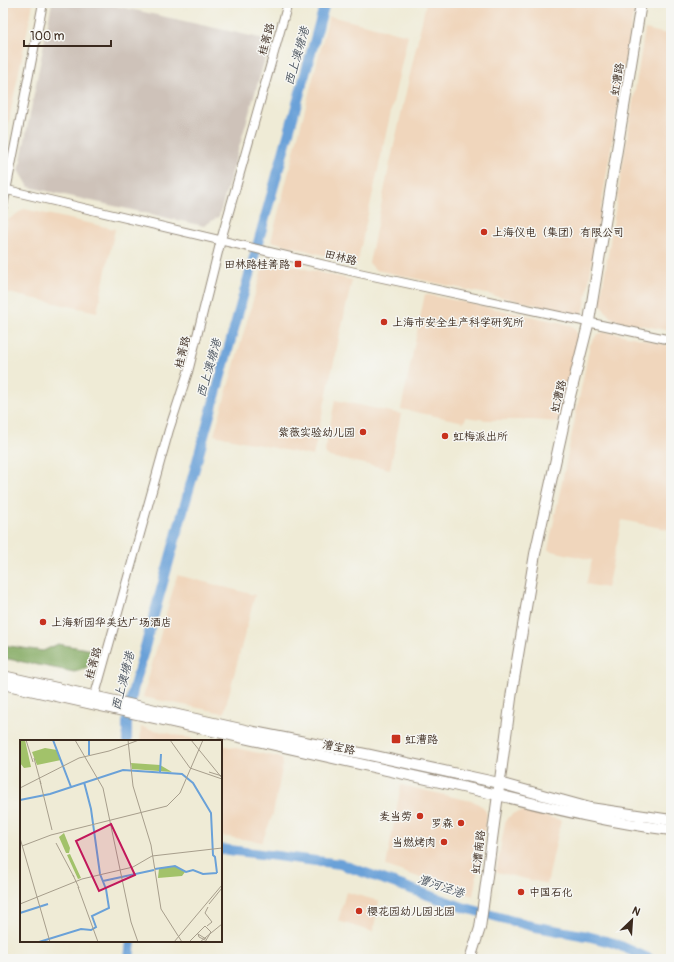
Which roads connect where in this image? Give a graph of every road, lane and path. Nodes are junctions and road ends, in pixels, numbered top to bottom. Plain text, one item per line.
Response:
1 (43, 3) edge
2 (288, 3) edge
3 (641, 3) edge
4 (4, 189) edge
5 (3, 206) edge
6 (221, 240) junction
7 (589, 321) junction
8 (671, 340) edge
9 (3, 676) edge
10 (3, 684) edge
11 (93, 701) junction
12 (141, 712) junction
13 (499, 783) junction
14 (498, 795) junction
15 (671, 820) edge
16 (671, 830) edge
17 (470, 959) edge

1 - 4 street
2 - 6 street, 桂箐路
3 - 7 main road, 虹漕路
4 - 5 street
4 - 6 street, 田林路
6 - 7 street, 田林路
6 - 11 street, 桂箐路
7 - 8 street, 田林路
7 - 13 main road, 虹漕路
9 - 11 main road, 漕宝路
10 - 11 main road, 漕宝路
11 - 12 main road, 漕宝路
12 - 13 main road, 漕宝路
12 - 14 main road, 漕宝路
13 - 14 main road, 虹漕路
13 - 15 main road, 漕宝路
14 - 16 main road, 漕宝路
14 - 17 main road, 虹漕南路

